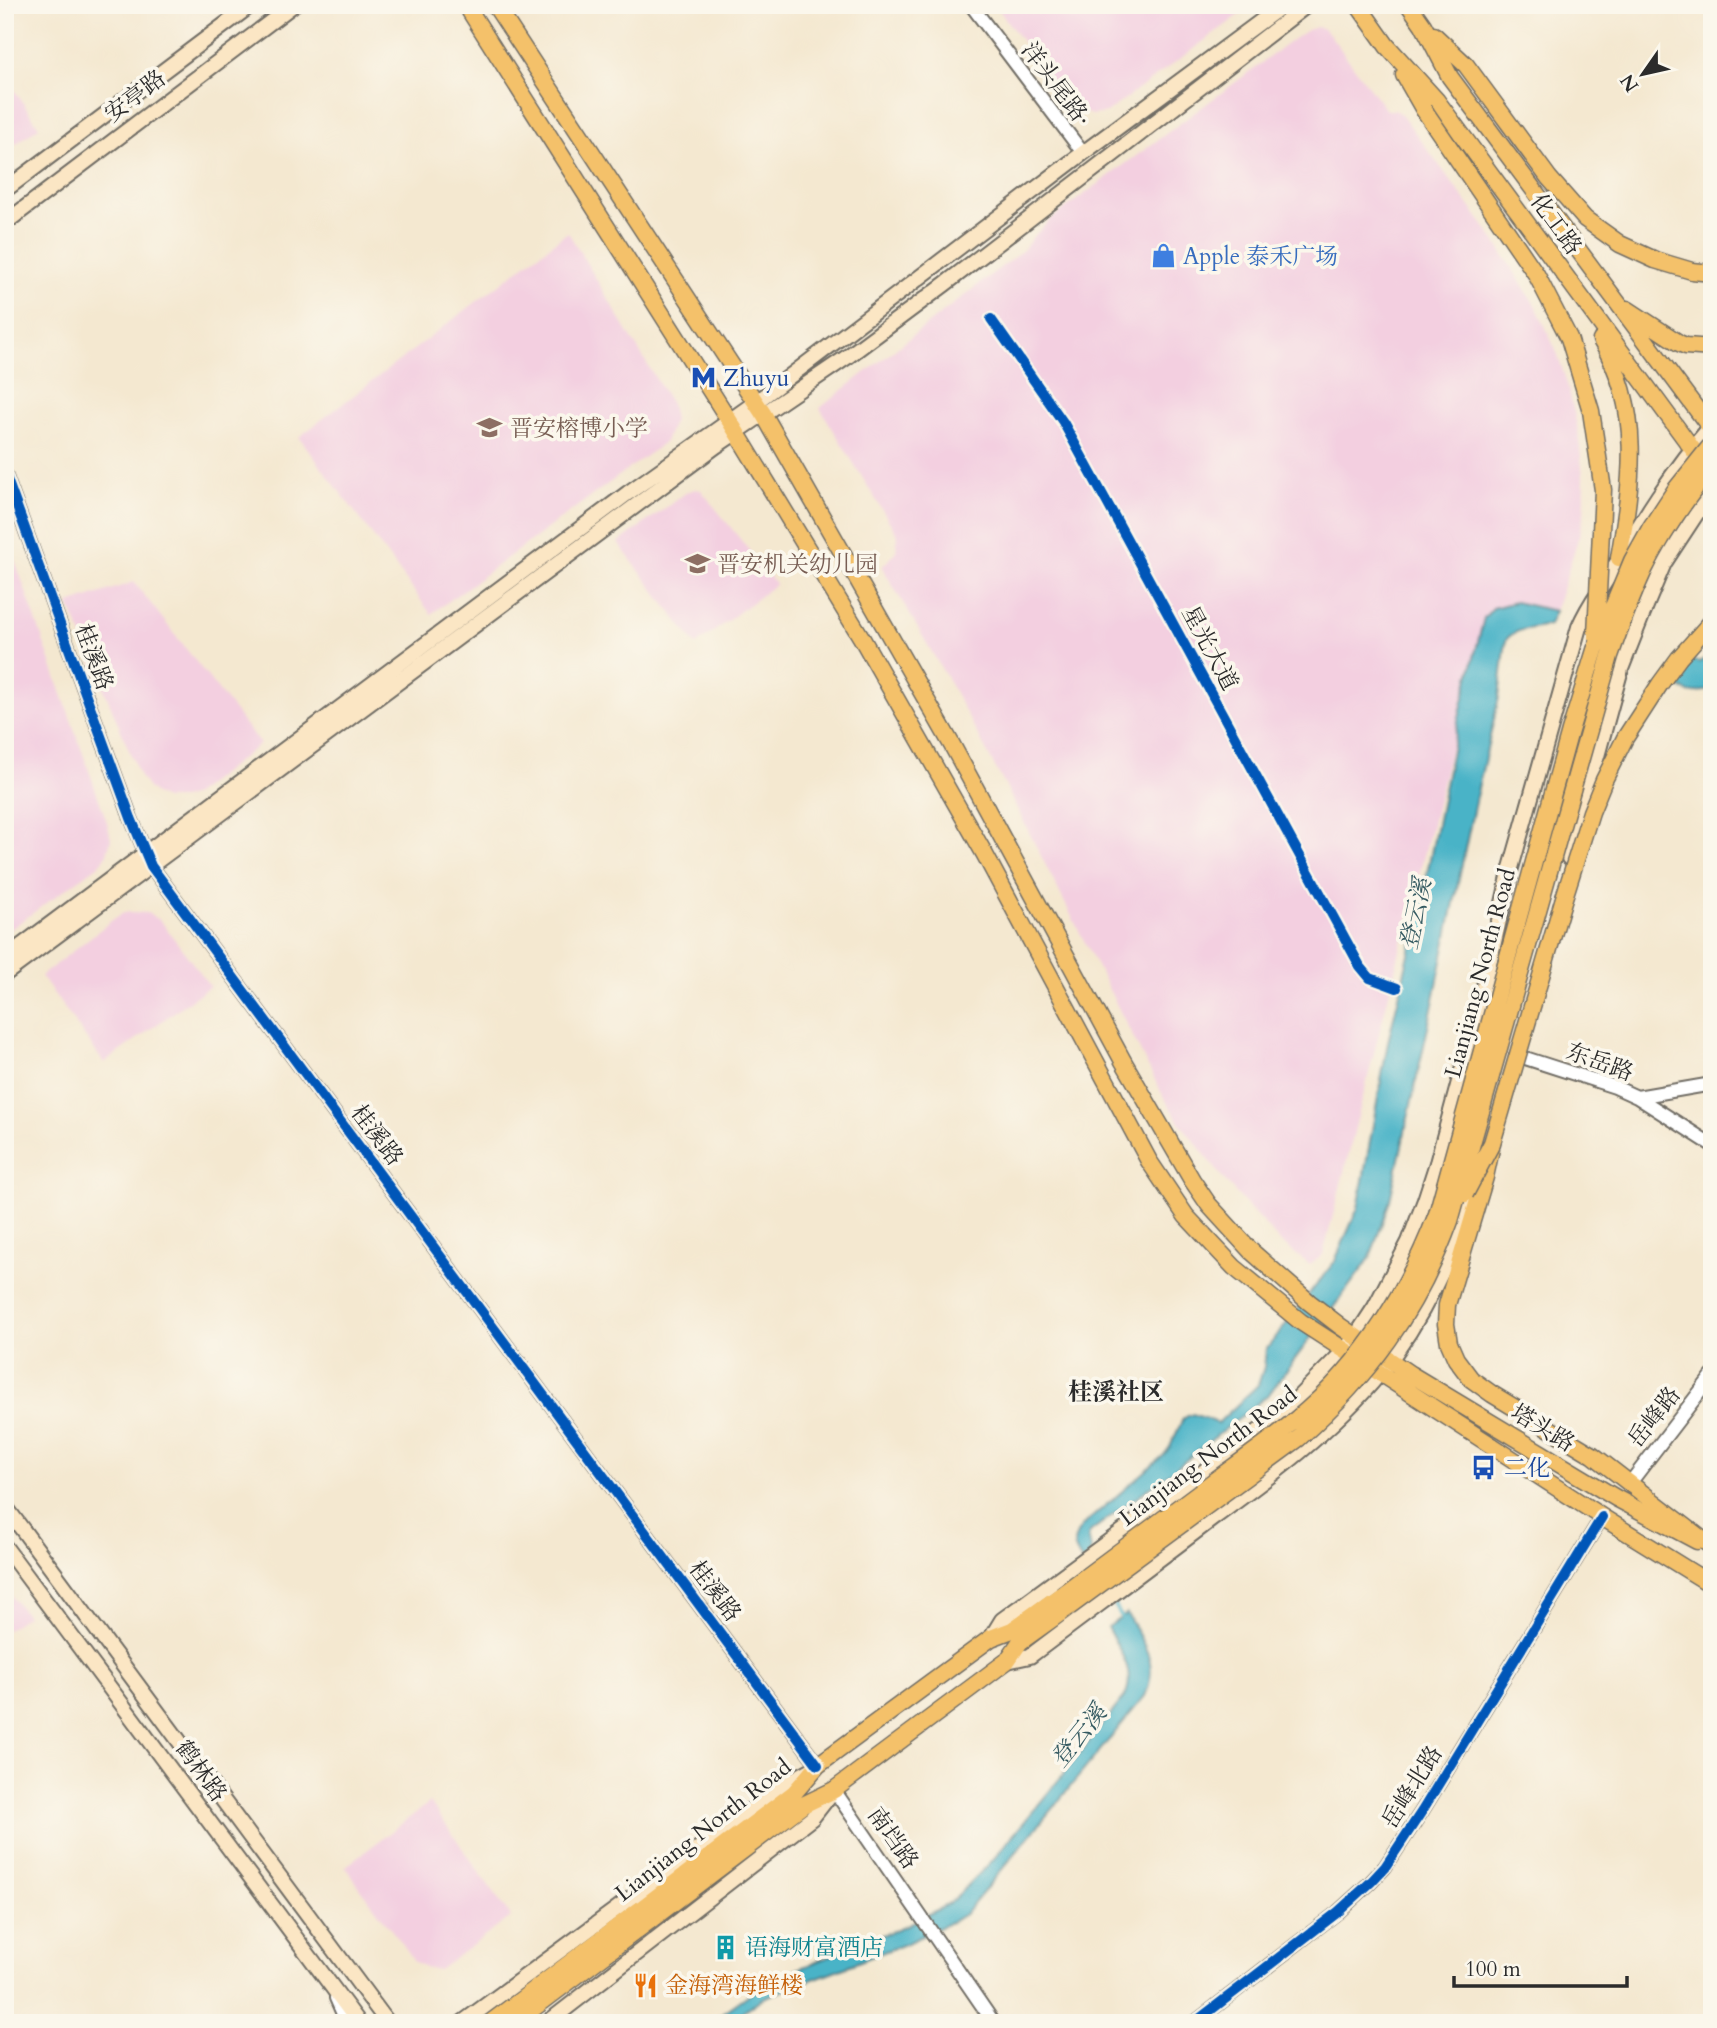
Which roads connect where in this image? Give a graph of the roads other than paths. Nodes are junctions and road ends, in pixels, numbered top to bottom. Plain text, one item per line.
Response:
1 (251, 5) edge
2 (293, 5) edge
3 (466, 5) edge
4 (495, 5) edge
5 (971, 5) edge
6 (1283, 5) edge
7 (1307, 5) edge
8 (1358, 5) edge
9 (1409, 5) edge
10 (1423, 25) junction
11 (1387, 46) junction
12 (1083, 153) junction
13 (5, 190) edge
14 (5, 223) edge
15 (1547, 251) junction
16 (1712, 273) edge
17 (1617, 302) junction
18 (990, 319) dead end
19 (1712, 348) edge
20 (760, 408) junction
21 (733, 426) junction
22 (1711, 432) edge
23 (1692, 450) junction
24 (1712, 466) edge
25 (5, 474) edge
26 (1712, 475) edge
27 (1712, 490) edge
28 (1619, 558) junction
29 (1712, 621) edge
30 (1595, 650) junction
31 (148, 859) junction
32 (5, 958) edge
33 (5, 974) edge
34 (1397, 988) dead end
35 (1516, 1055) junction
36 (1712, 1084) edge
37 (1637, 1097) junction
38 (1492, 1143) junction
39 (1712, 1145) edge
40 (1450, 1221) junction
41 (1356, 1336) junction
42 (1344, 1351) junction
43 (1390, 1360) junction
44 (1380, 1373) junction
45 (1712, 1376) edge
46 (1630, 1483) junction
47 (5, 1506) edge
48 (1602, 1517) junction
49 (5, 1547) edge
50 (1712, 1548) edge
51 (1712, 1585) edge
52 (1065, 1601) junction
53 (990, 1638) junction
54 (1007, 1661) junction
55 (818, 1765) junction
56 (834, 1790) junction
57 (767, 1823) junction
58 (327, 1979) junction
59 (347, 2023) edge
60 (359, 2023) edge
61 (388, 2023) edge
62 (462, 2023) edge
63 (490, 2023) edge
64 (514, 2023) edge
65 (547, 2023) edge
66 (994, 2023) edge
67 (1194, 2023) edge

1 - 13 main road, 安亭路
2 - 14 main road, 安亭路
3 - 21 main road, 塔头路
4 - 20 main road, 塔头路
5 - 12 street, 洋头尾路·
6 - 12 main road
7 - 20 main road
8 - 11 main road, 化工路
9 - 10 main road, 化工路
10 - 16 main road
10 - 17 main road, 化工路
11 - 15 main road, 化工路
11 - 30 main road, bridge
12 - 20 main road
15 - 23 main road, 化工路
15 - 28 main road
17 - 19 main road
17 - 22 main road, 化工路
18 - 34 street, 星光大道
20 - 21 main road
20 - 41 main road, 塔头路
21 - 31 main road
21 - 42 main road, 塔头路
22 - 23 main road
22 - 30 main road, Lianjiang North Road, bridge
23 - 26 main road, 化工路
23 - 28 main road
24 - 40 main road, Lianjiang North Road, bridge
25 - 31 street, 桂溪路
27 - 35 main road
28 - 41 main road
29 - 38 main road, bridge
30 - 52 main road, Lianjiang North Road, bridge
31 - 32 main road
31 - 33 main road
31 - 55 street, 桂溪路
35 - 37 street, 东岳路
35 - 43 main road
36 - 37 street, 东岳路
37 - 39 street
38 - 40 main road, bridge
38 - 46 main road, bridge
40 - 52 main road, Lianjiang North Road, bridge
41 - 42 main road
41 - 43 main road, 塔头路
42 - 44 main road, 塔头路
42 - 53 main road
43 - 44 main road
43 - 50 main road, 塔头路
44 - 48 main road, 塔头路
44 - 54 main road
45 - 46 street, 岳峰路
46 - 50 main road
47 - 61 main road
48 - 51 main road, 塔头路
48 - 67 street, 岳峰北路
49 - 58 main road, 鹤林路
52 - 53 main road, Lianjiang North Road
52 - 54 main road, Lianjiang North Road
53 - 55 main road, Lianjiang North Road
54 - 56 main road, Lianjiang North Road
55 - 57 main road, Lianjiang North Road
55 - 62 main road
56 - 57 main road, Lianjiang North Road
56 - 65 main road
56 - 66 street, 南垱路
57 - 63 main road, Lianjiang North Road
57 - 64 main road, Lianjiang North Road
58 - 59 street
58 - 60 main road, 鹤林路

